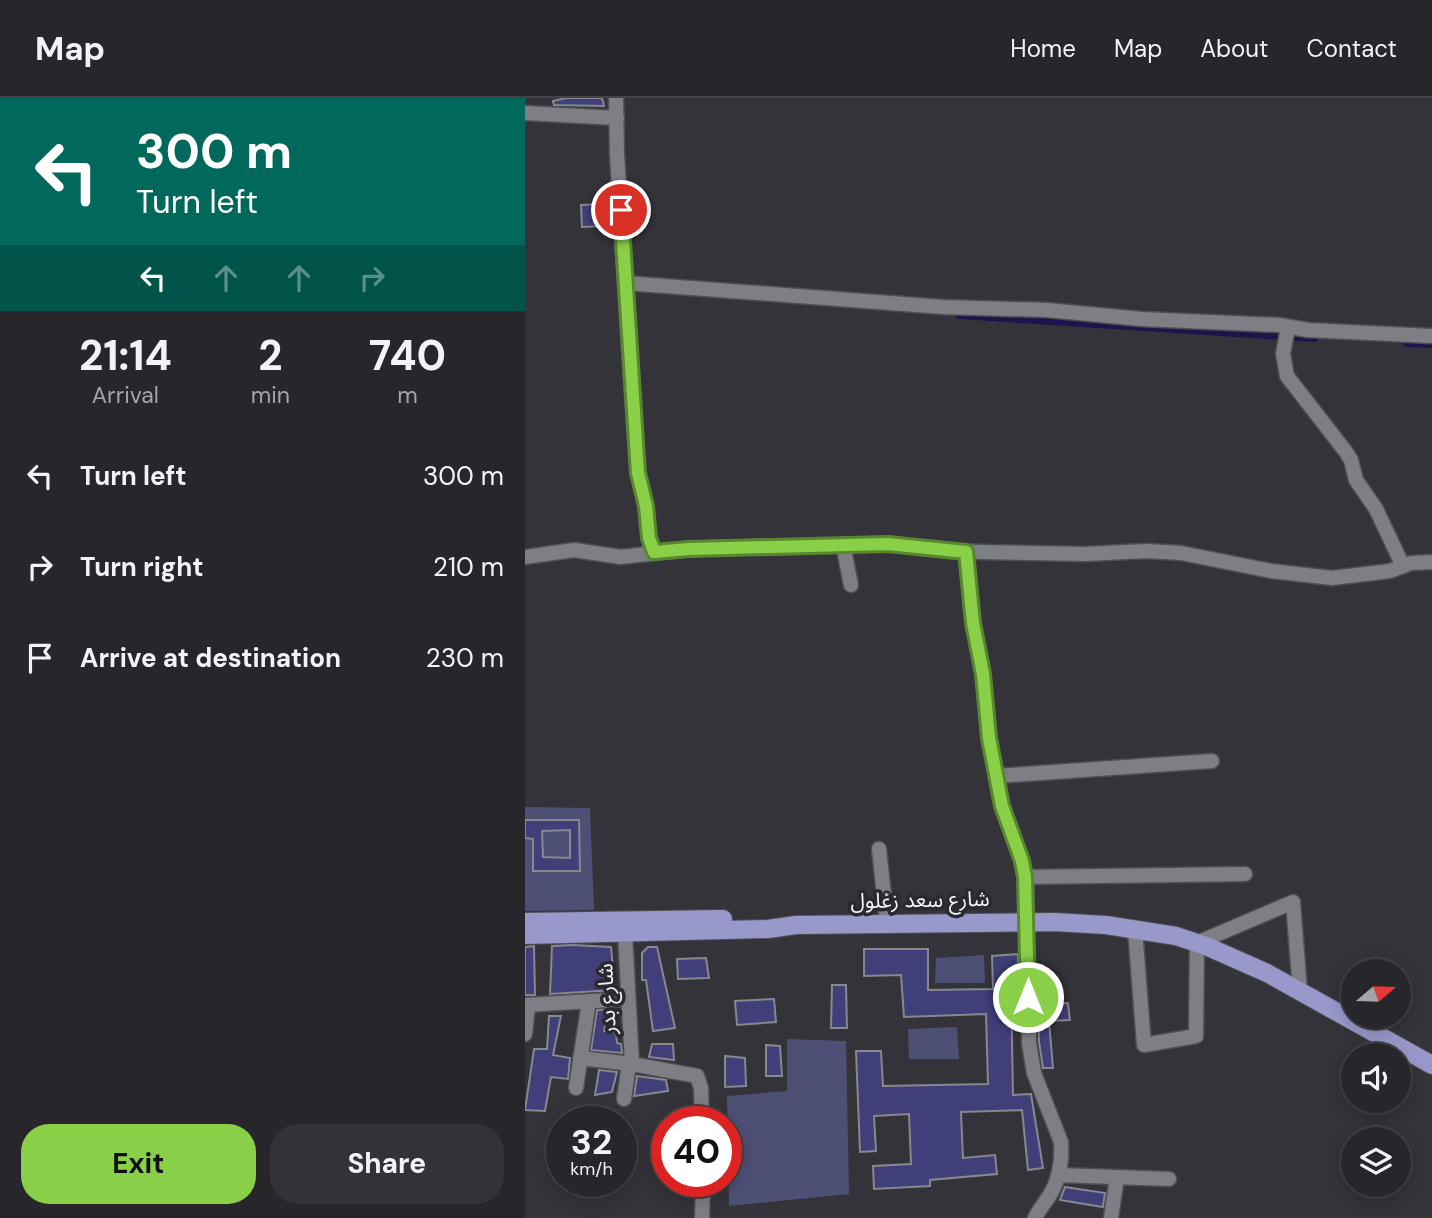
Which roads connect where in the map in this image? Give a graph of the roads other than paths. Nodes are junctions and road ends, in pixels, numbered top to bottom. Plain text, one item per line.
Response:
1 (616, 98) edge
2 (525, 113) edge
3 (617, 118) junction
4 (625, 284) junction
5 (1287, 333) junction
6 (1432, 336) edge
7 (843, 545) junction
8 (654, 552) junction
9 (966, 552) junction
10 (525, 557) edge
11 (1432, 562) edge
12 (1403, 566) junction
13 (851, 586) dead end
14 (1212, 761) dead end
15 (996, 776) junction
16 (879, 849) dead end
17 (1245, 874) dead end
18 (1025, 877) junction
19 (1028, 921) junction
20 (525, 922) edge
21 (887, 923) junction
22 (796, 925) junction
23 (1135, 929) junction
24 (625, 933) junction
25 (525, 935) edge
26 (1196, 943) junction
27 (1300, 991) junction
28 (628, 999) junction
29 (589, 1001) junction
30 (527, 1005) edge
31 (525, 1034) edge
32 (580, 1058) junction
33 (630, 1064) junction
34 (1432, 1065) edge
35 (576, 1087) dead end
36 (624, 1099) dead end
37 (702, 1106) edge
38 (1058, 1175) junction
39 (1117, 1177) junction
40 (1169, 1179) dead end
41 (703, 1197) edge
42 (702, 1218) edge
43 (1035, 1218) edge
44 (1111, 1218) edge

1 - 3 street
2 - 3 street
3 - 4 street
4 - 5 street
4 - 8 street
5 - 6 street
5 - 12 street
7 - 8 street
7 - 9 street
7 - 13 street
8 - 10 street
9 - 12 street
9 - 15 street
11 - 12 street
14 - 15 street
15 - 18 street
16 - 21 street
17 - 18 street
18 - 19 street
19 - 21 main road, شارع سعد زغلول
19 - 23 main road, شارع سعد زغلول
19 - 38 street
20 - 22 main road, شارع سعد زغلول
21 - 22 main road, شارع سعد زغلول
22 - 24 main road, شارع سعد زغلول
23 - 26 main road, شارع سعد زغلول
23 - 26 street
24 - 25 main road, شارع سعد زغلول
24 - 28 street, شارع بدر
26 - 27 main road, شارع سعد زغلول
26 - 27 street
27 - 34 main road, شارع سعد زغلول
28 - 29 street
28 - 33 street, شارع بدر
29 - 30 street
29 - 32 street
30 - 31 street
32 - 33 street
32 - 35 street
33 - 36 street, شارع بدر
33 - 37 street
38 - 39 street
38 - 43 street
39 - 40 street
39 - 44 street
41 - 42 street

